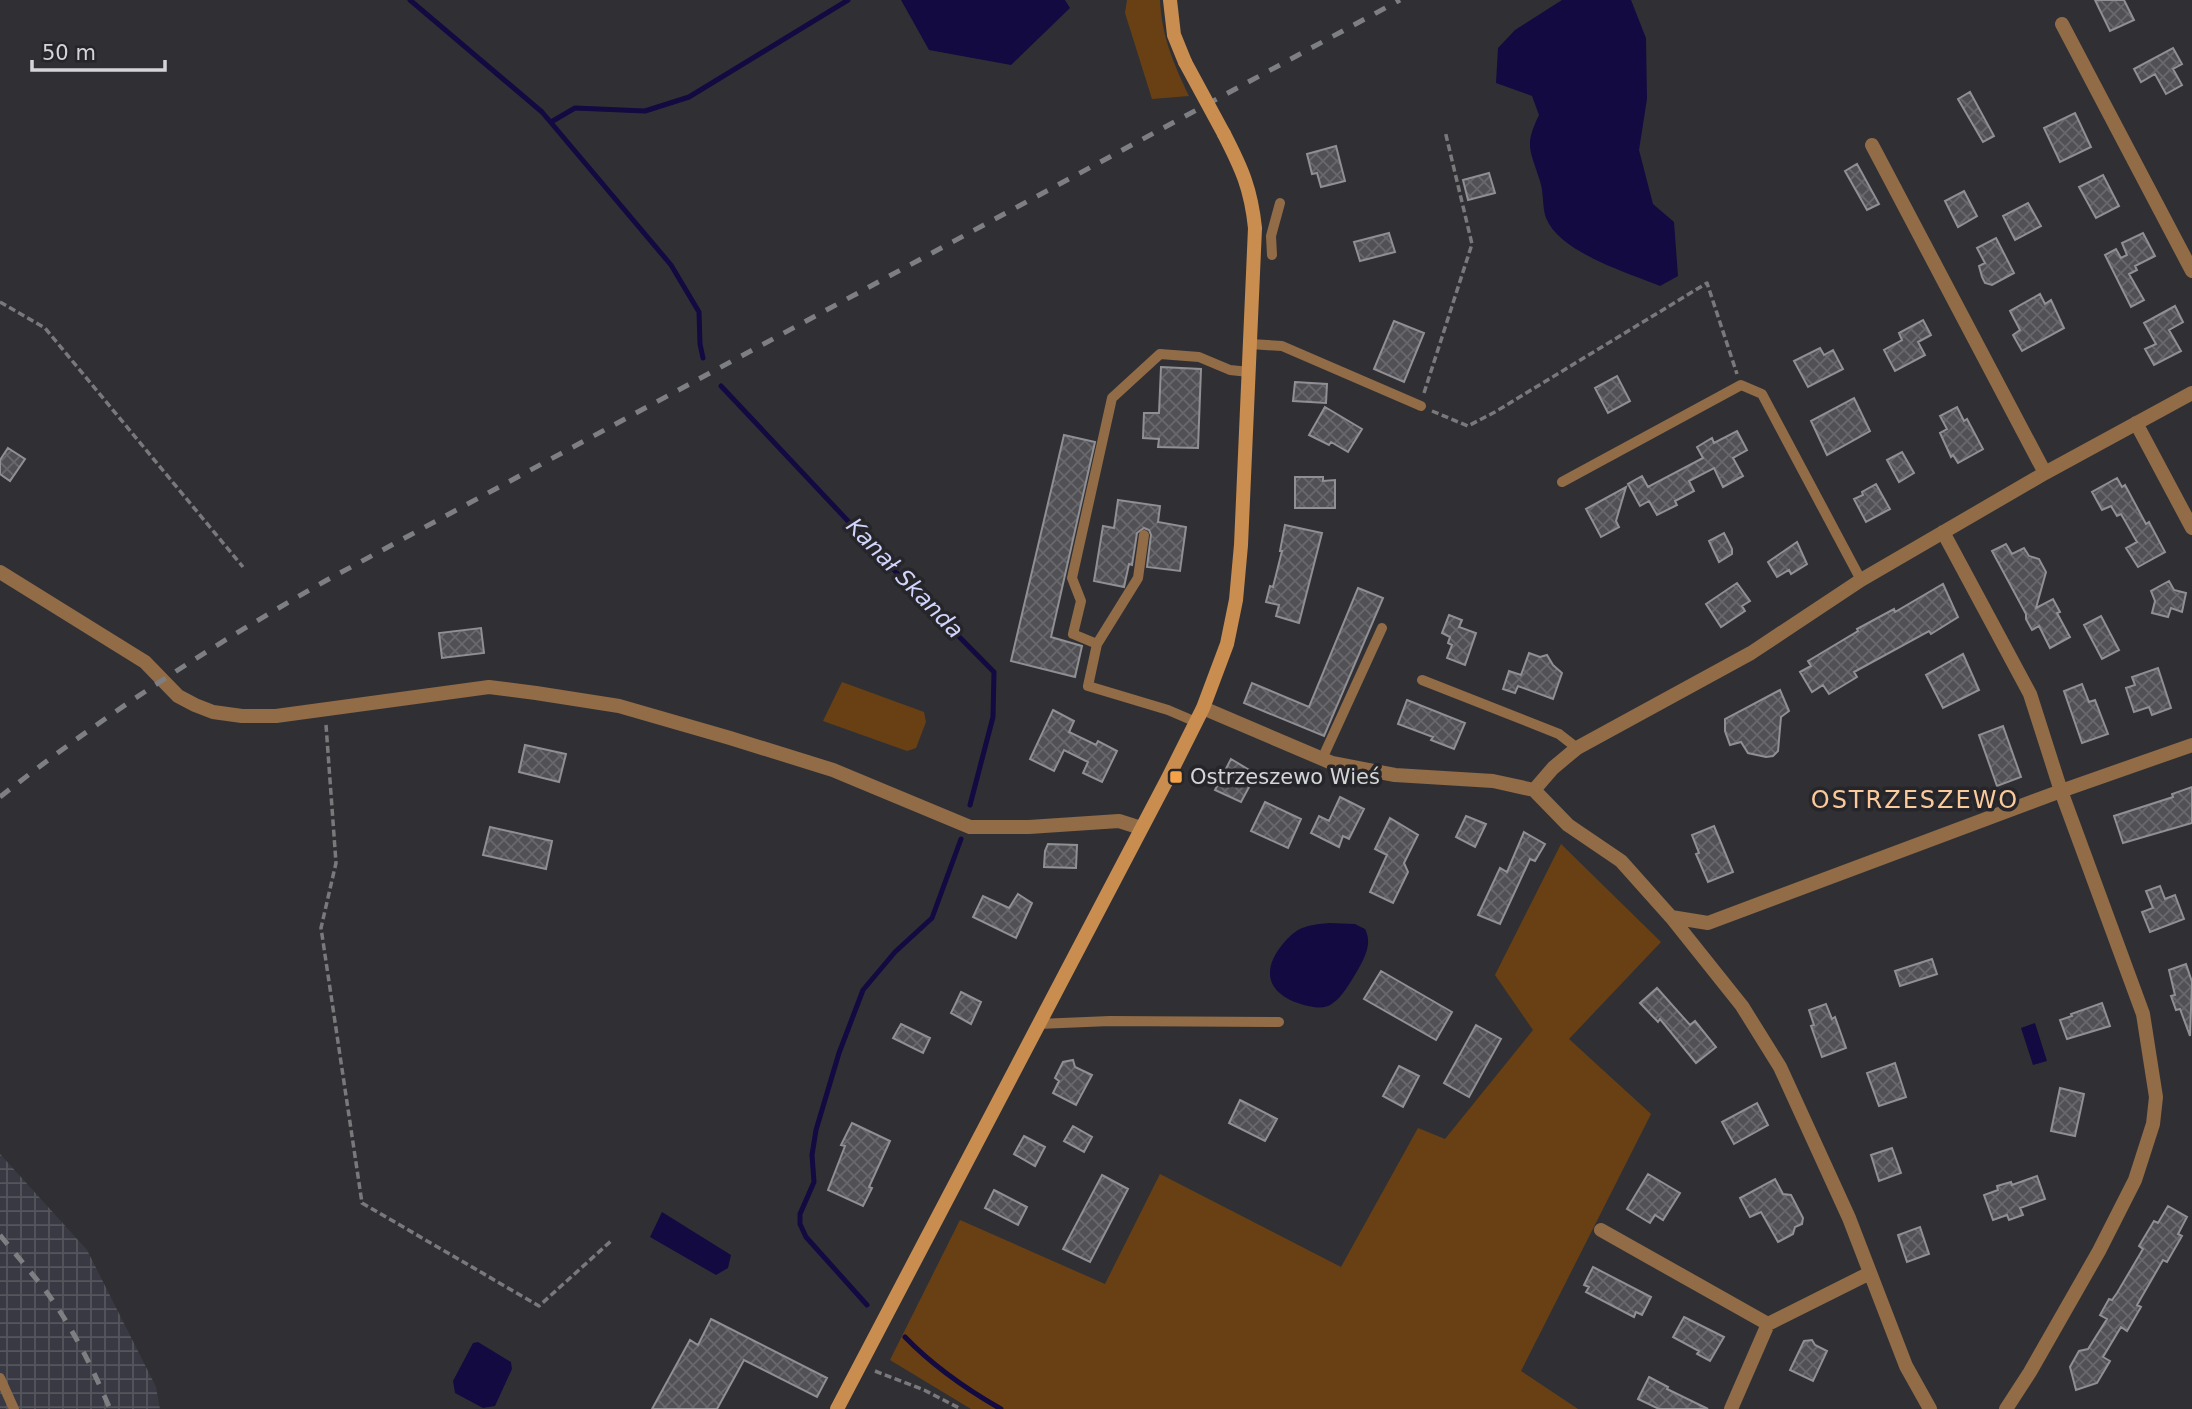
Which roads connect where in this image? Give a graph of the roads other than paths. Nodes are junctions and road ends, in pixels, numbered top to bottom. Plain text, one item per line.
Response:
1 (1170, 0) edge
2 (2062, 24) dead end
3 (1872, 145) dead end
4 (1280, 203) dead end
5 (1271, 236) junction
6 (1254, 243) junction
7 (1272, 255) dead end
8 (2192, 271) edge
9 (1250, 344) junction
10 (1249, 372) junction
11 (2192, 393) edge
12 (1420, 406) road end
13 (2136, 423) junction
14 (2045, 473) junction
15 (1562, 482) dead end
16 (2192, 528) edge
17 (1943, 532) junction
18 (1144, 535) dead end
19 (0, 572) edge
20 (1861, 580) junction
21 (1382, 628) dead end
22 (1097, 644) junction
23 (1422, 680) dead end
24 (1203, 708) junction
25 (1196, 722) junction
26 (2192, 746) edge
27 (1577, 748) junction
28 (1322, 759) junction
29 (1534, 790) junction
30 (2061, 791) junction
31 (1141, 828) junction
32 (1671, 917) junction
33 (1279, 1022) dead end
34 (1038, 1024) junction
35 (1601, 1230) dead end
36 (1870, 1273) junction
37 (1768, 1324) junction
38 (0, 1378) edge
39 (14, 1409) edge
40 (837, 1409) edge
41 (1731, 1409) edge
42 (1930, 1409) edge
43 (2006, 1409) edge

1 - 6 street, bridge
2 - 8 street
3 - 14 street
4 - 5 lane
5 - 6 lane
5 - 7 lane
6 - 9 street
9 - 10 street
9 - 12 lane
10 - 22 lane
10 - 24 street
11 - 13 street
13 - 14 street
13 - 16 street
14 - 17 street
15 - 20 lane
17 - 20 street
17 - 30 street
18 - 22 lane
19 - 31 street
20 - 27 street
21 - 28 lane
22 - 25 lane
23 - 27 lane
24 - 25 street
24 - 28 street
25 - 31 street
26 - 30 street
27 - 29 street
28 - 29 street
29 - 32 street
30 - 32 street
30 - 43 street
31 - 34 street
32 - 36 street
33 - 34 lane
34 - 40 street
35 - 37 street
36 - 37 street
36 - 42 street
37 - 41 street
38 - 39 lane

